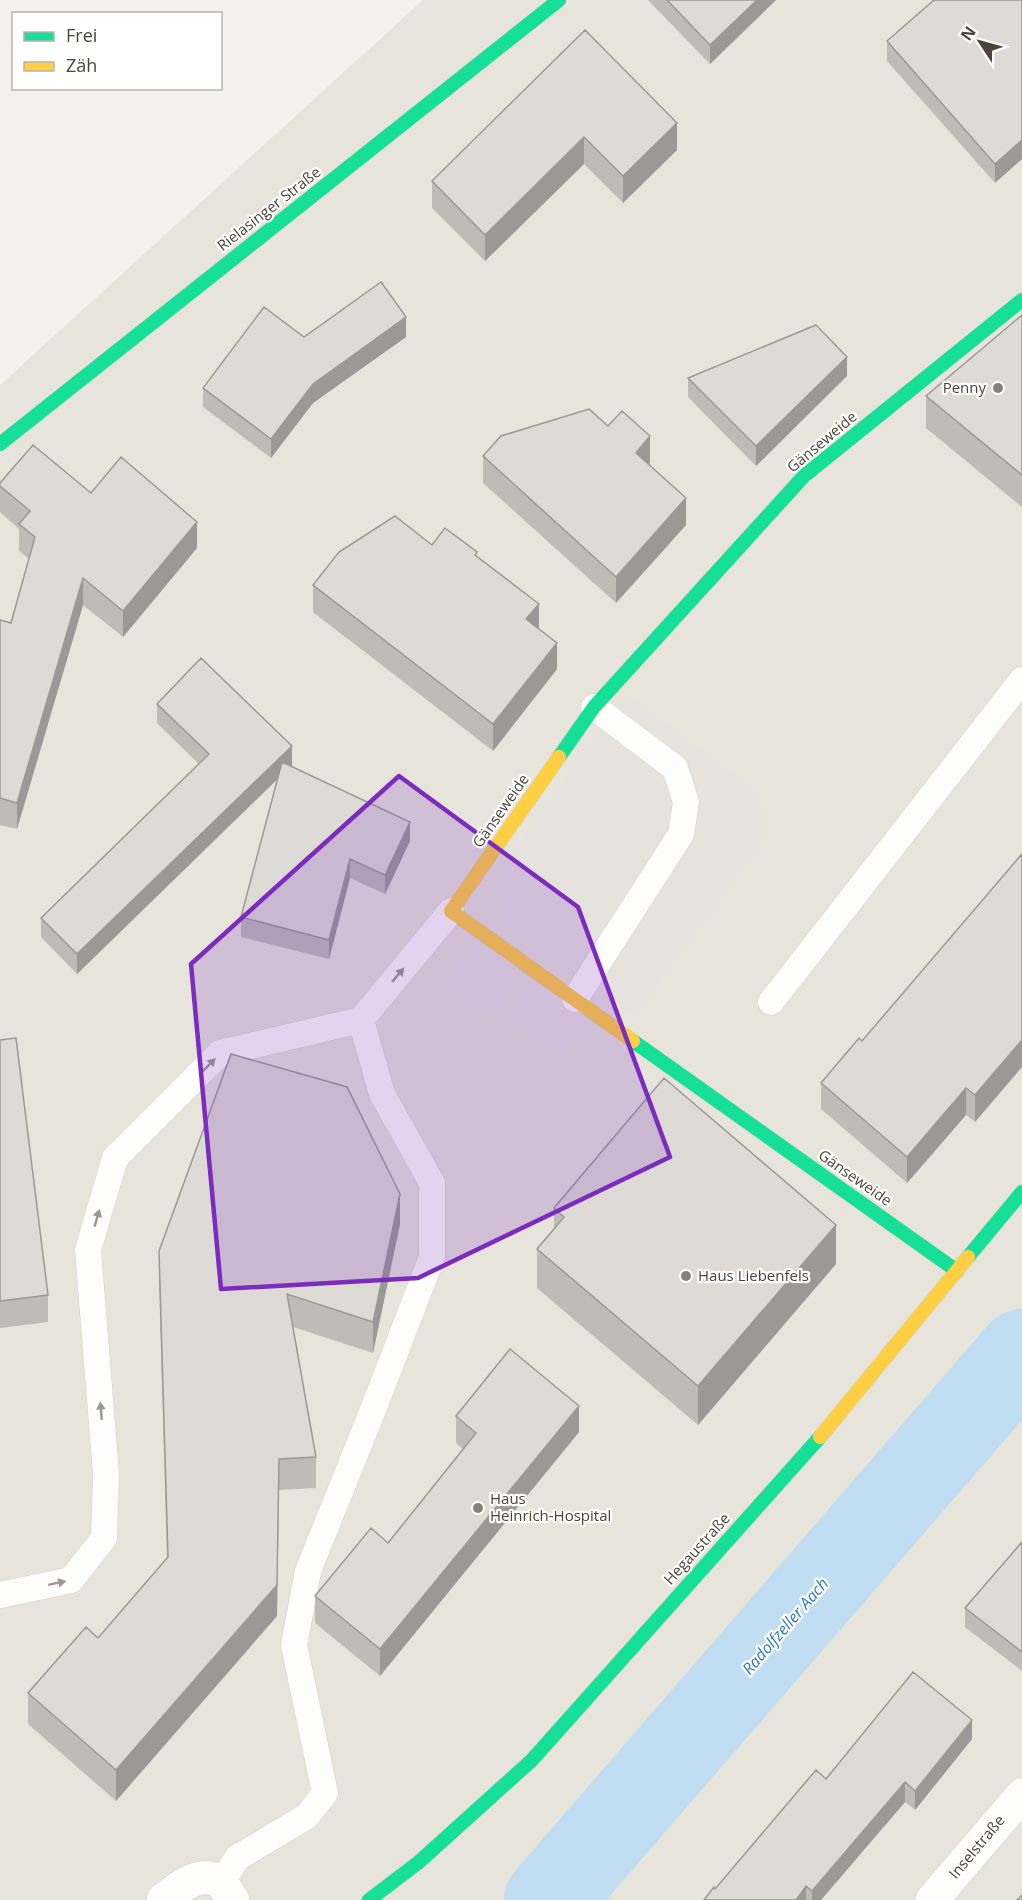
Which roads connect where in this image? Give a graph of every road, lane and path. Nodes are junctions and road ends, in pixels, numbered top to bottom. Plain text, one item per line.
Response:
1 (559, 0) edge
2 (1022, 300) edge
3 (0, 444) edge
4 (1022, 680) edge
5 (594, 707) junction
6 (452, 910) junction
7 (575, 999) junction
8 (771, 1002) dead end
9 (361, 1020) junction
10 (1022, 1192) edge
11 (957, 1271) junction
12 (0, 1595) edge
13 (1022, 1795) edge
14 (227, 1892) edge
15 (163, 1900) edge
16 (369, 1900) edge
17 (932, 1900) edge

1 - 3 street, Rielasinger Straße
2 - 5 street, Gänseweide
4 - 8 lane
5 - 6 street, Gänseweide
5 - 7 lane
6 - 7 street, Gänseweide
9 -> 6 lane
7 - 11 street, Gänseweide
12 -> 9 lane
9 - 14 lane
10 - 11 street, Hegaustraße
11 - 16 street, Hegaustraße
13 - 17 street, Inselstraße
14 - 15 street

